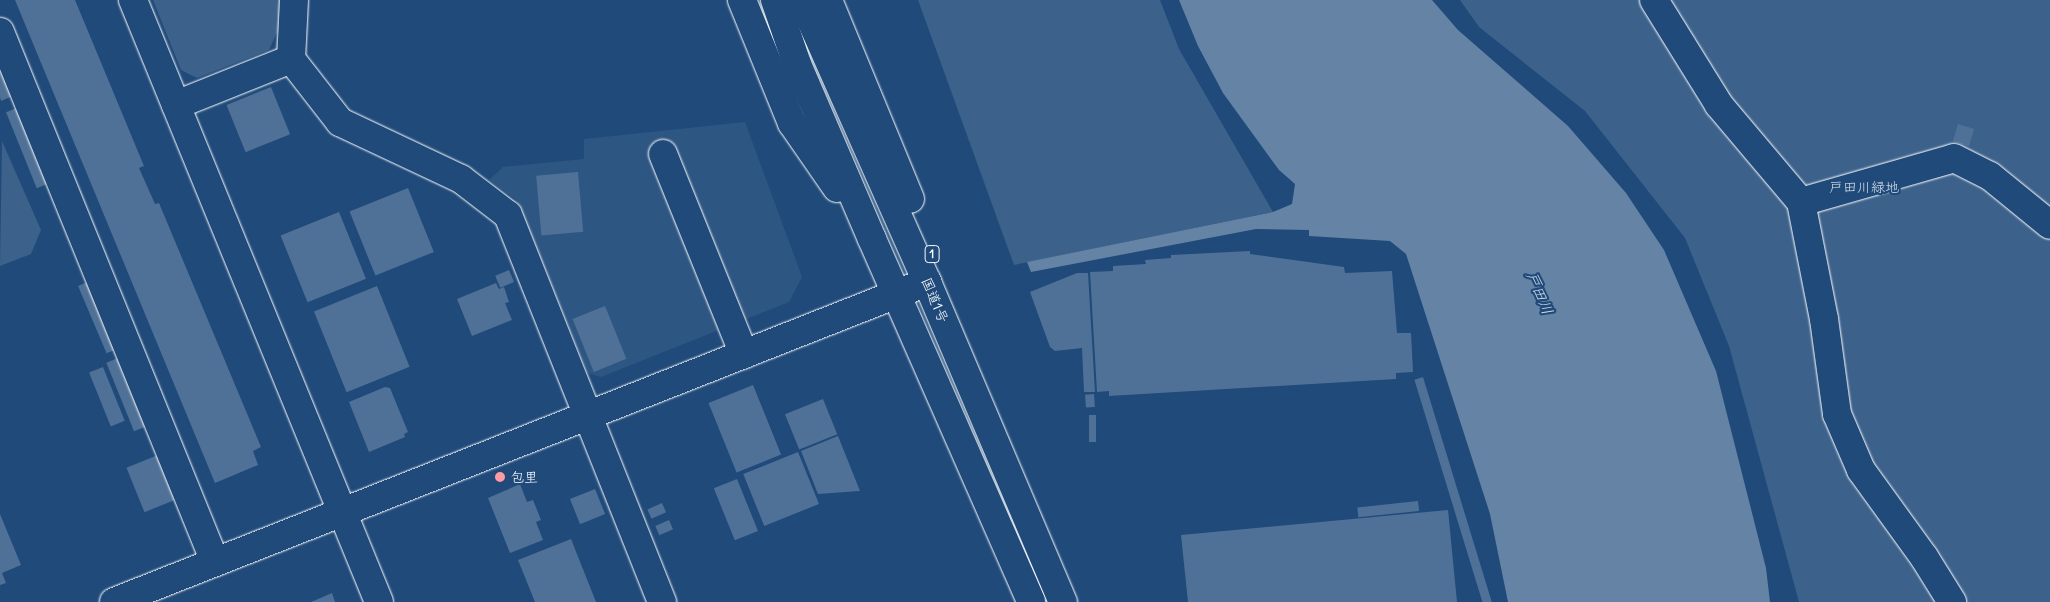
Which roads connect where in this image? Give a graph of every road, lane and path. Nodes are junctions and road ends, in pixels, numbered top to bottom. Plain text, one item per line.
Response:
1 (133, 0) edge
2 (294, 0) edge
3 (742, 0) edge
4 (775, 0) edge
5 (802, 0) edge
6 (828, 0) edge
7 (1654, 0) edge
8 (0, 32) edge
9 (800, 32) junction
10 (291, 59) junction
11 (176, 105) junction
12 (663, 154) dead end
13 (1801, 202) junction
14 (2050, 225) edge
15 (872, 239) junction
16 (927, 282) junction
17 (896, 294) junction
18 (744, 354) junction
19 (588, 416) junction
20 (1024, 510) junction
21 (342, 511) junction
22 (215, 562) junction
23 (114, 602) edge
24 (379, 602) edge
25 (662, 602) edge
26 (1031, 602) edge
27 (1063, 602) edge
28 (1952, 602) edge

1 - 11 main road
2 - 10 main road
3 - 15 main road, 1
4 - 9 main road, 国道1号 / 1
5 - 9 main road, 国道1号 / 1
6 - 20 main road, 1
7 - 13 main road
8 - 22 main road
9 - 15 main road, 国道1号 / 1
9 - 16 main road, 国道1号 / 1
10 - 11 main road
10 - 19 main road
11 - 21 main road
12 - 18 main road
13 - 14 main road
13 - 28 main road
15 - 17 main road, 国道1号 / 1
16 - 17 main road
16 - 20 main road, 国道1号 / 1
17 - 18 main road
17 - 26 main road, 国道1号 / 1
18 - 19 main road
19 - 21 main road
19 - 25 main road
20 - 27 main road, 国道1号 / 1
21 - 22 main road
21 - 24 main road
22 - 23 main road

